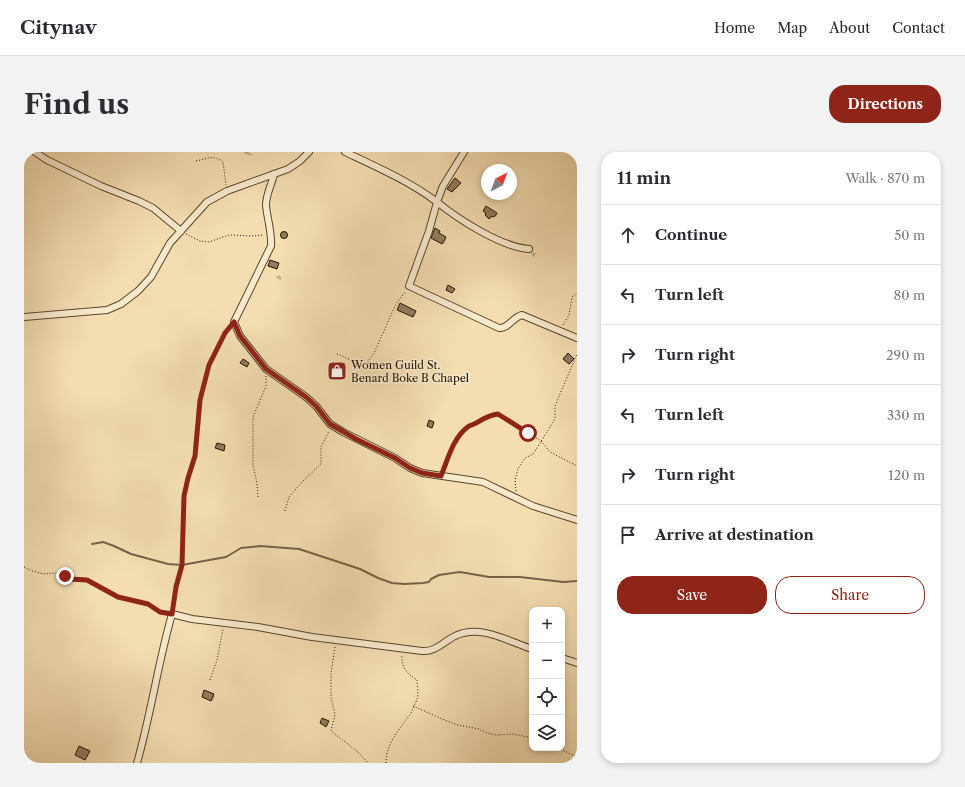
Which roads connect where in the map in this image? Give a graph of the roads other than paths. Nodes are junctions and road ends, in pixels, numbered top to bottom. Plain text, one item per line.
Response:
1 (35, 152) edge
2 (309, 152) edge
3 (345, 152) edge
4 (464, 152) edge
5 (274, 174) junction
6 (437, 202) junction
7 (181, 231) junction
8 (529, 249) dead end
9 (24, 317) edge
10 (577, 338) edge
11 (577, 520) edge
12 (529, 648) edge
13 (565, 659) edge
14 (577, 663) edge
15 (137, 763) edge

1 - 7 street
2 - 5 street
3 - 6 street
4 - 6 street
5 - 7 street
5 - 11 street
6 - 8 street
6 - 10 street
7 - 9 street
12 - 15 street
13 - 14 street

